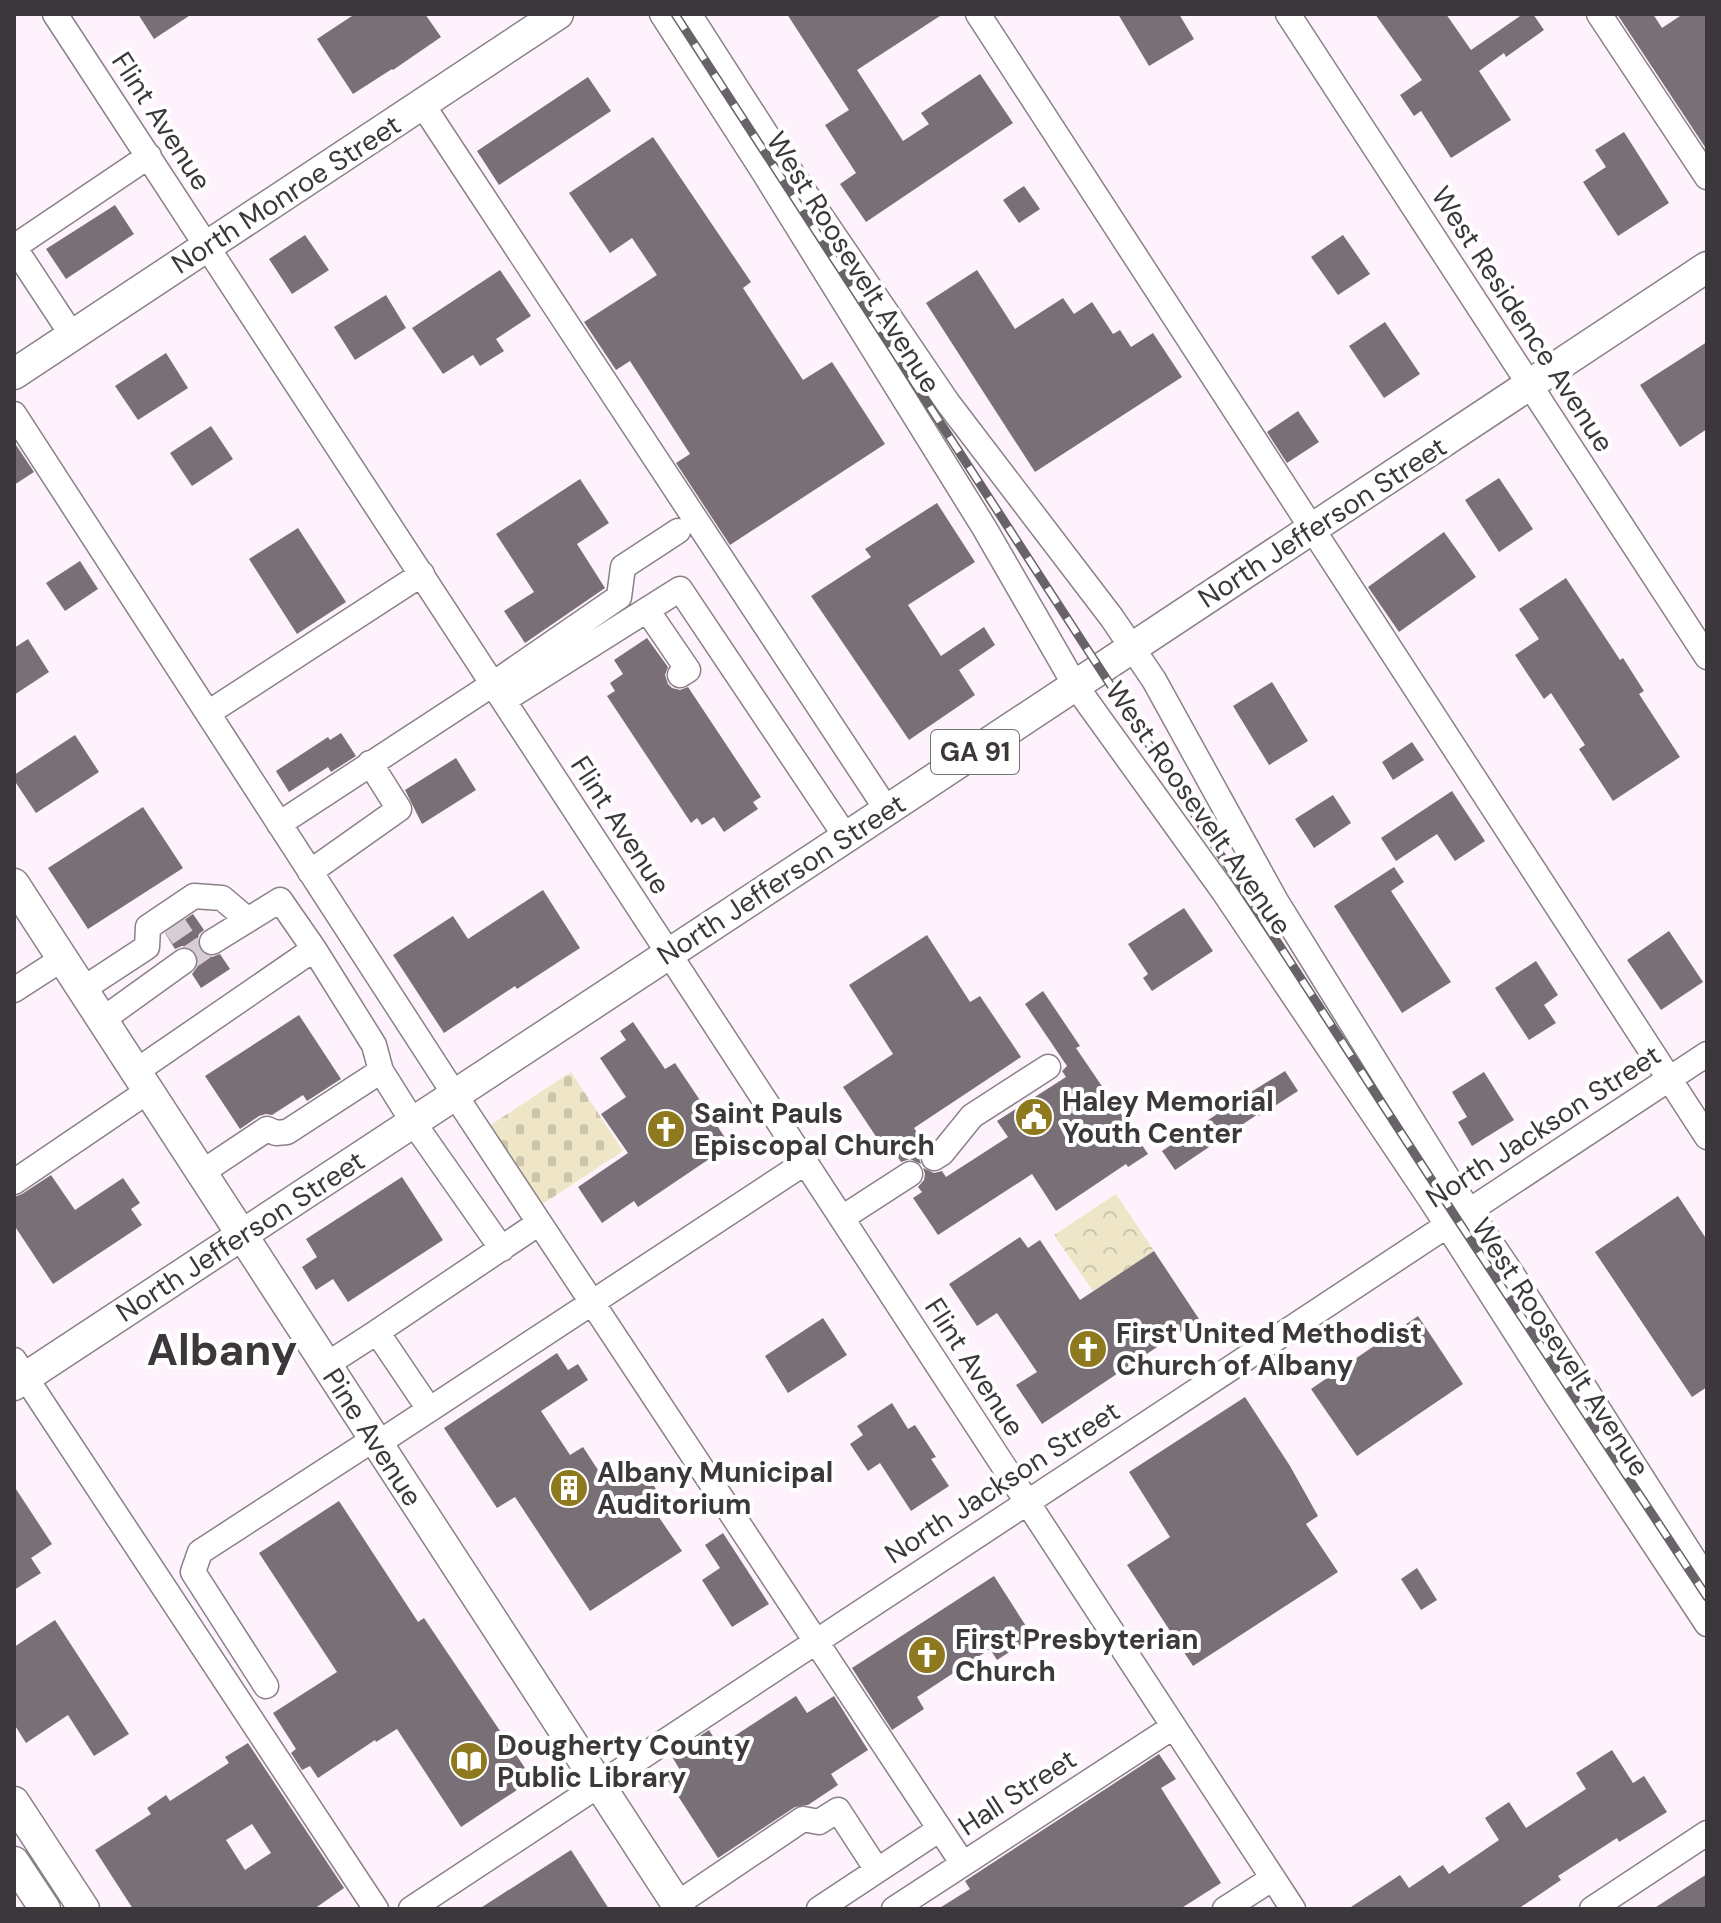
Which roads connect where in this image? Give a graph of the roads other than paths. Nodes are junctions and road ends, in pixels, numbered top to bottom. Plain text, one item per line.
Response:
1 (55, 14) edge
2 (558, 14) edge
3 (662, 14) edge
4 (689, 14) edge
5 (978, 14) edge
6 (1288, 14) edge
7 (1599, 14) edge
8 (422, 104) junction
9 (149, 156) junction
10 (1707, 177) edge
11 (207, 246) junction
12 (1707, 267) edge
13 (72, 335) junction
14 (14, 374) edge
15 (1530, 385) junction
16 (14, 414) edge
17 (1312, 529) junction
18 (678, 531) dead end
19 (422, 574) junction
20 (647, 610) junction
21 (1132, 648) junction
22 (1707, 657) edge
23 (680, 675) dead end
24 (1075, 685) junction
25 (498, 692) junction
26 (208, 713) junction
27 (370, 763) junction
28 (887, 810) junction
29 (279, 824) junction
30 (846, 837) junction
31 (310, 872) junction
32 (14, 884) edge
33 (222, 898) junction
34 (194, 915) tunnel mouth
35 (247, 919) junction
36 (212, 942) tunnel mouth
37 (314, 949) junction
38 (669, 953) junction
39 (62, 959) junction
40 (184, 961) tunnel mouth
41 (83, 989) junction
42 (14, 990) edge
43 (102, 1020) junction
44 (1707, 1054) edge
45 (1048, 1067) dead end
46 (381, 1071) junction
47 (1670, 1079) junction
48 (142, 1081) junction
49 (455, 1095) junction
50 (413, 1122) junction
51 (1707, 1137) edge
52 (934, 1158) dead end
53 (806, 1162) junction
54 (201, 1173) junction
55 (910, 1174) dead end
56 (14, 1182) edge
57 (1470, 1210) junction
58 (842, 1218) junction
59 (539, 1223) junction
60 (1446, 1225) junction
61 (242, 1236) junction
62 (502, 1249) junction
63 (592, 1303) junction
64 (377, 1332) junction
65 (326, 1365) junction
66 (18, 1374) edge
67 (429, 1409) junction
68 (376, 1442) junction
69 (1027, 1501) junction
70 (1707, 1580) edge
71 (1707, 1624) edge
72 (816, 1641) junction
73 (266, 1686) dead end
74 (1173, 1727) junction
75 (598, 1785) junction
76 (14, 1802) edge
77 (940, 1829) junction
78 (1707, 1833) edge
79 (14, 1862) edge
80 (963, 1864) junction
81 (877, 1870) junction
82 (1273, 1878) junction
83 (78, 1899) edge
84 (679, 1906) edge
85 (43, 1908) edge
86 (1596, 1908) edge
87 (376, 1909) edge
88 (411, 1909) edge
89 (819, 1909) edge
90 (894, 1909) edge
91 (1225, 1909) edge
92 (1293, 1909) edge

1 - 9 street, Flint Avenue
2 - 8 main road, North Monroe Street
3 - 24 street, West Roosevelt Avenue
4 - 21 street, West Roosevelt Avenue
5 - 17 street
6 - 15 street, West Residence Avenue
7 - 10 street
8 - 11 main road, North Monroe Street
8 - 28 street
9 - 11 street, Flint Avenue
9 - 13 street
11 - 13 main road, North Monroe Street
11 - 19 street, Flint Avenue
12 - 15 main road, North Jefferson Street / GA 91
13 - 14 main road, North Monroe Street
15 - 17 main road, North Jefferson Street / GA 91
15 - 22 street, West Residence Avenue
16 - 26 street
17 - 21 main road, North Jefferson Street / GA 91
17 - 47 street
18 - 25 street
19 - 25 street, Flint Avenue
19 - 26 street
20 - 23 street
20 - 25 street
20 - 30 street
21 - 24 main road, North Jefferson Street / GA 91
21 - 57 street, West Roosevelt Avenue
24 - 28 main road, North Jefferson Street / GA 91
24 - 60 street, West Roosevelt Avenue
25 - 27 street
25 - 38 street, Flint Avenue
26 - 29 street
27 - 29 street
27 - 31 street
28 - 30 main road, North Jefferson Street / GA 91
29 - 31 street
30 - 38 main road, North Jefferson Street / GA 91
31 - 49 street
32 - 39 main road, Pine Avenue
33 - 34 street
33 - 35 street
33 - 41 street
35 - 36 street
35 - 37 street
37 - 46 street
37 - 48 street
38 - 49 main road, North Jefferson Street / GA 91
38 - 53 street, Flint Avenue
39 - 41 main road, Pine Avenue
39 - 42 street
40 - 43 street
41 - 43 main road, Pine Avenue
43 - 48 main road, Pine Avenue
44 - 47 street, North Jackson Street
45 - 52 street
46 - 50 street
46 - 54 street
47 - 51 street
47 - 57 street, North Jackson Street
48 - 54 main road, Pine Avenue
48 - 56 street
49 - 50 main road, North Jefferson Street / GA 91
49 - 59 street
50 - 61 main road, North Jefferson Street / GA 91
50 - 62 street
53 - 58 street, Flint Avenue
53 - 63 street
54 - 61 main road, Pine Avenue
55 - 58 street
57 - 60 street, North Jackson Street
57 - 70 street, West Roosevelt Avenue
58 - 69 street, Flint Avenue
59 - 62 street
59 - 63 street
60 - 69 street, North Jackson Street
60 - 71 street, West Roosevelt Avenue
61 - 65 main road, Pine Avenue
61 - 66 main road, North Jefferson Street / GA 91
62 - 64 street
63 - 67 street
63 - 72 street
64 - 65 street
64 - 67 street
65 - 68 main road, Pine Avenue
66 - 87 street
67 - 68 street
68 - 73 street
68 - 75 main road, Pine Avenue
69 - 72 street, North Jackson Street
69 - 74 street, Flint Avenue
72 - 75 street, North Jackson Street
72 - 77 street
74 - 80 street, Hall Street
74 - 82 street, Flint Avenue
75 - 84 main road, Pine Avenue
75 - 88 street, North Jackson Street
76 - 83 main road
77 - 80 street
77 - 81 street
78 - 86 street
79 - 85 main road
80 - 90 street, Hall Street
81 - 84 street
81 - 89 street
82 - 91 street
82 - 92 street, Flint Avenue
83 - 85 street

